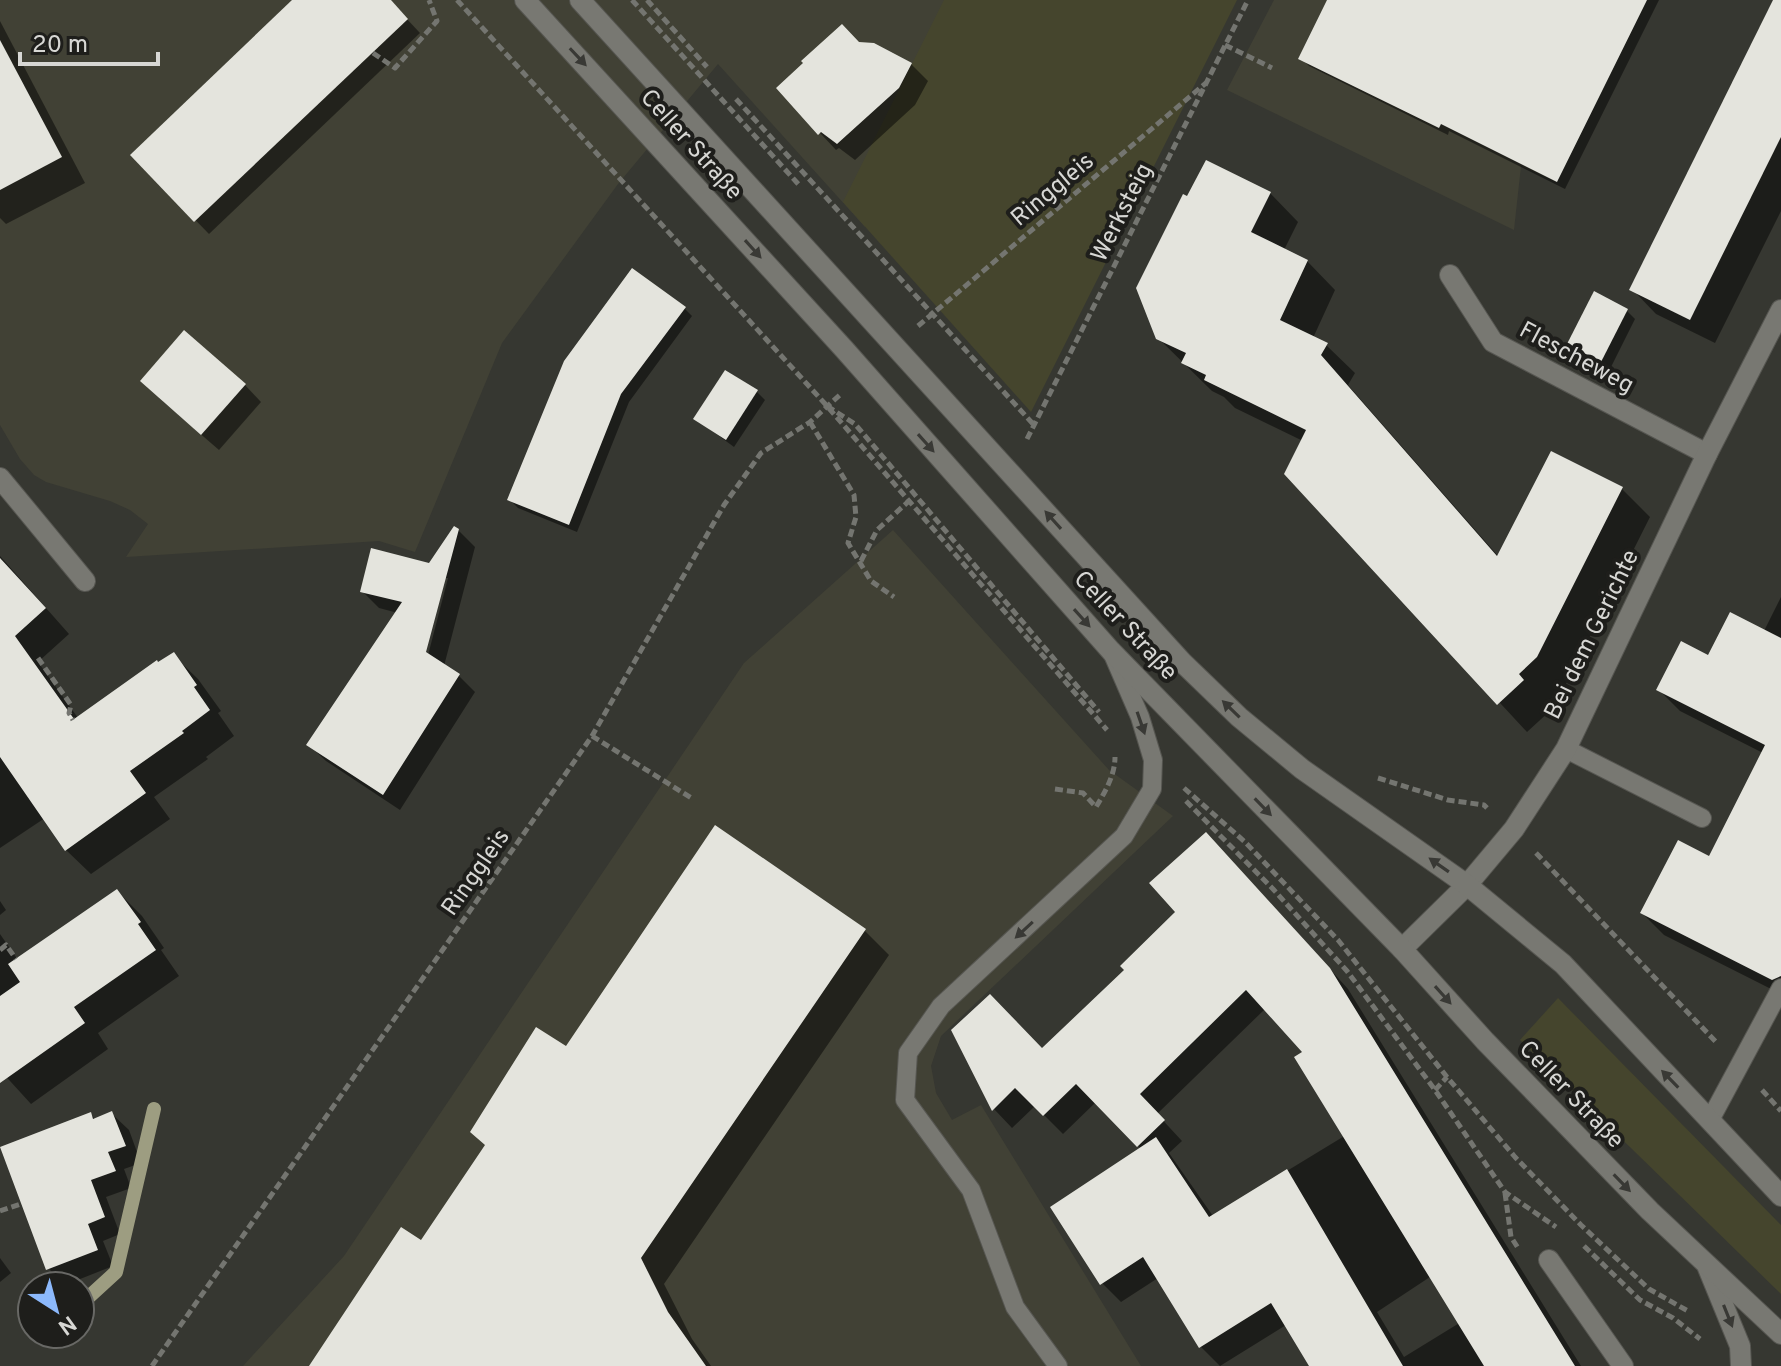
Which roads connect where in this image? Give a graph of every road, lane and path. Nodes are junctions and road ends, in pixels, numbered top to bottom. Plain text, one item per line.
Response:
1 (429, 0) edge
2 (457, 0) edge
3 (525, 0) edge
4 (580, 0) edge
5 (647, 0) edge
6 (1248, 0) edge
7 (1225, 45) junction
8 (373, 53) dead end
9 (707, 67) dead end
10 (1272, 68) dead end
11 (1206, 83) junction
12 (736, 99) dead end
13 (1450, 275) dead end
14 (1781, 310) edge
15 (932, 314) junction
16 (922, 322) dead end
17 (827, 406) junction
18 (810, 422) junction
19 (1034, 425) junction
20 (1027, 439) dead end
21 (1707, 454) junction
22 (0, 478) edge
23 (910, 500) junction
24 (861, 562) junction
25 (85, 581) dead end
26 (894, 597) dead end
27 (1111, 651) junction
28 (38, 658) dead end
29 (73, 720) dead end
30 (1110, 721) dead end
31 (592, 736) junction
32 (1116, 739) dead end
33 (1566, 749) junction
34 (1115, 753) dead end
35 (1153, 760) junction
36 (1374, 777) dead end
37 (1055, 789) dead end
38 (693, 799) dead end
39 (1186, 801) dead end
40 (1702, 818) dead end
41 (1514, 829) junction
42 (1467, 885) junction
43 (1402, 949) junction
44 (0, 950) edge
45 (16, 959) dead end
46 (1781, 988) edge
47 (1740, 1067) junction
48 (1447, 1077) junction
49 (1781, 1111) edge
50 (1710, 1120) junction
51 (1781, 1196) edge
52 (21, 1204) dead end
53 (0, 1211) edge
54 (1549, 1260) dead end
55 (1708, 1268) junction
56 (1691, 1313) dead end
57 (1781, 1334) edge
58 (152, 1366) edge
59 (1058, 1366) edge
60 (1623, 1366) edge
61 (1741, 1366) edge

1 - 8 path
2 - 17 path
3 -> 27 main road, Celler Straße
42 -> 4 main road, Celler Straße
5 - 9 path
6 - 7 path, Werksteig
7 - 10 path
7 - 11 path, Werksteig
11 - 15 path, Ringgleis
11 - 19 path, Werksteig
12 - 15 path
13 - 21 main road, Flescheweg
14 - 21 main road, Bei dem Gerichte
15 - 16 path, Ringgleis
15 - 19 path
17 - 18 path, Ringgleis
17 - 23 path
17 - 30 path
18 - 24 path
18 - 31 path, Ringgleis
19 - 20 path, Werksteig
21 - 33 main road, Bei dem Gerichte
22 - 25 main road
23 - 24 path
23 - 32 path
24 - 26 path
27 -> 35 lane
27 -> 43 main road, Celler Straße
28 - 29 path
31 - 38 path
31 - 58 path, Ringgleis
33 - 40 lane
33 - 41 main road, Bei dem Gerichte
34 - 37 path
35 - 48 path
35 -> 59 lane
36 - 41 path
39 - 48 path
41 - 42 main road, Bei dem Gerichte
41 - 47 path
42 - 43 main road, Bei dem Gerichte
50 -> 42 main road, Celler Straße
43 -> 55 main road, Celler Straße
44 - 45 path
46 - 47 lane
47 - 49 path
47 - 50 lane
48 - 56 path
50 - 51 main road, Celler Straße
52 - 53 path
54 - 60 main road
55 - 57 main road, Celler Straße
55 -> 61 main road, Celler Straße

